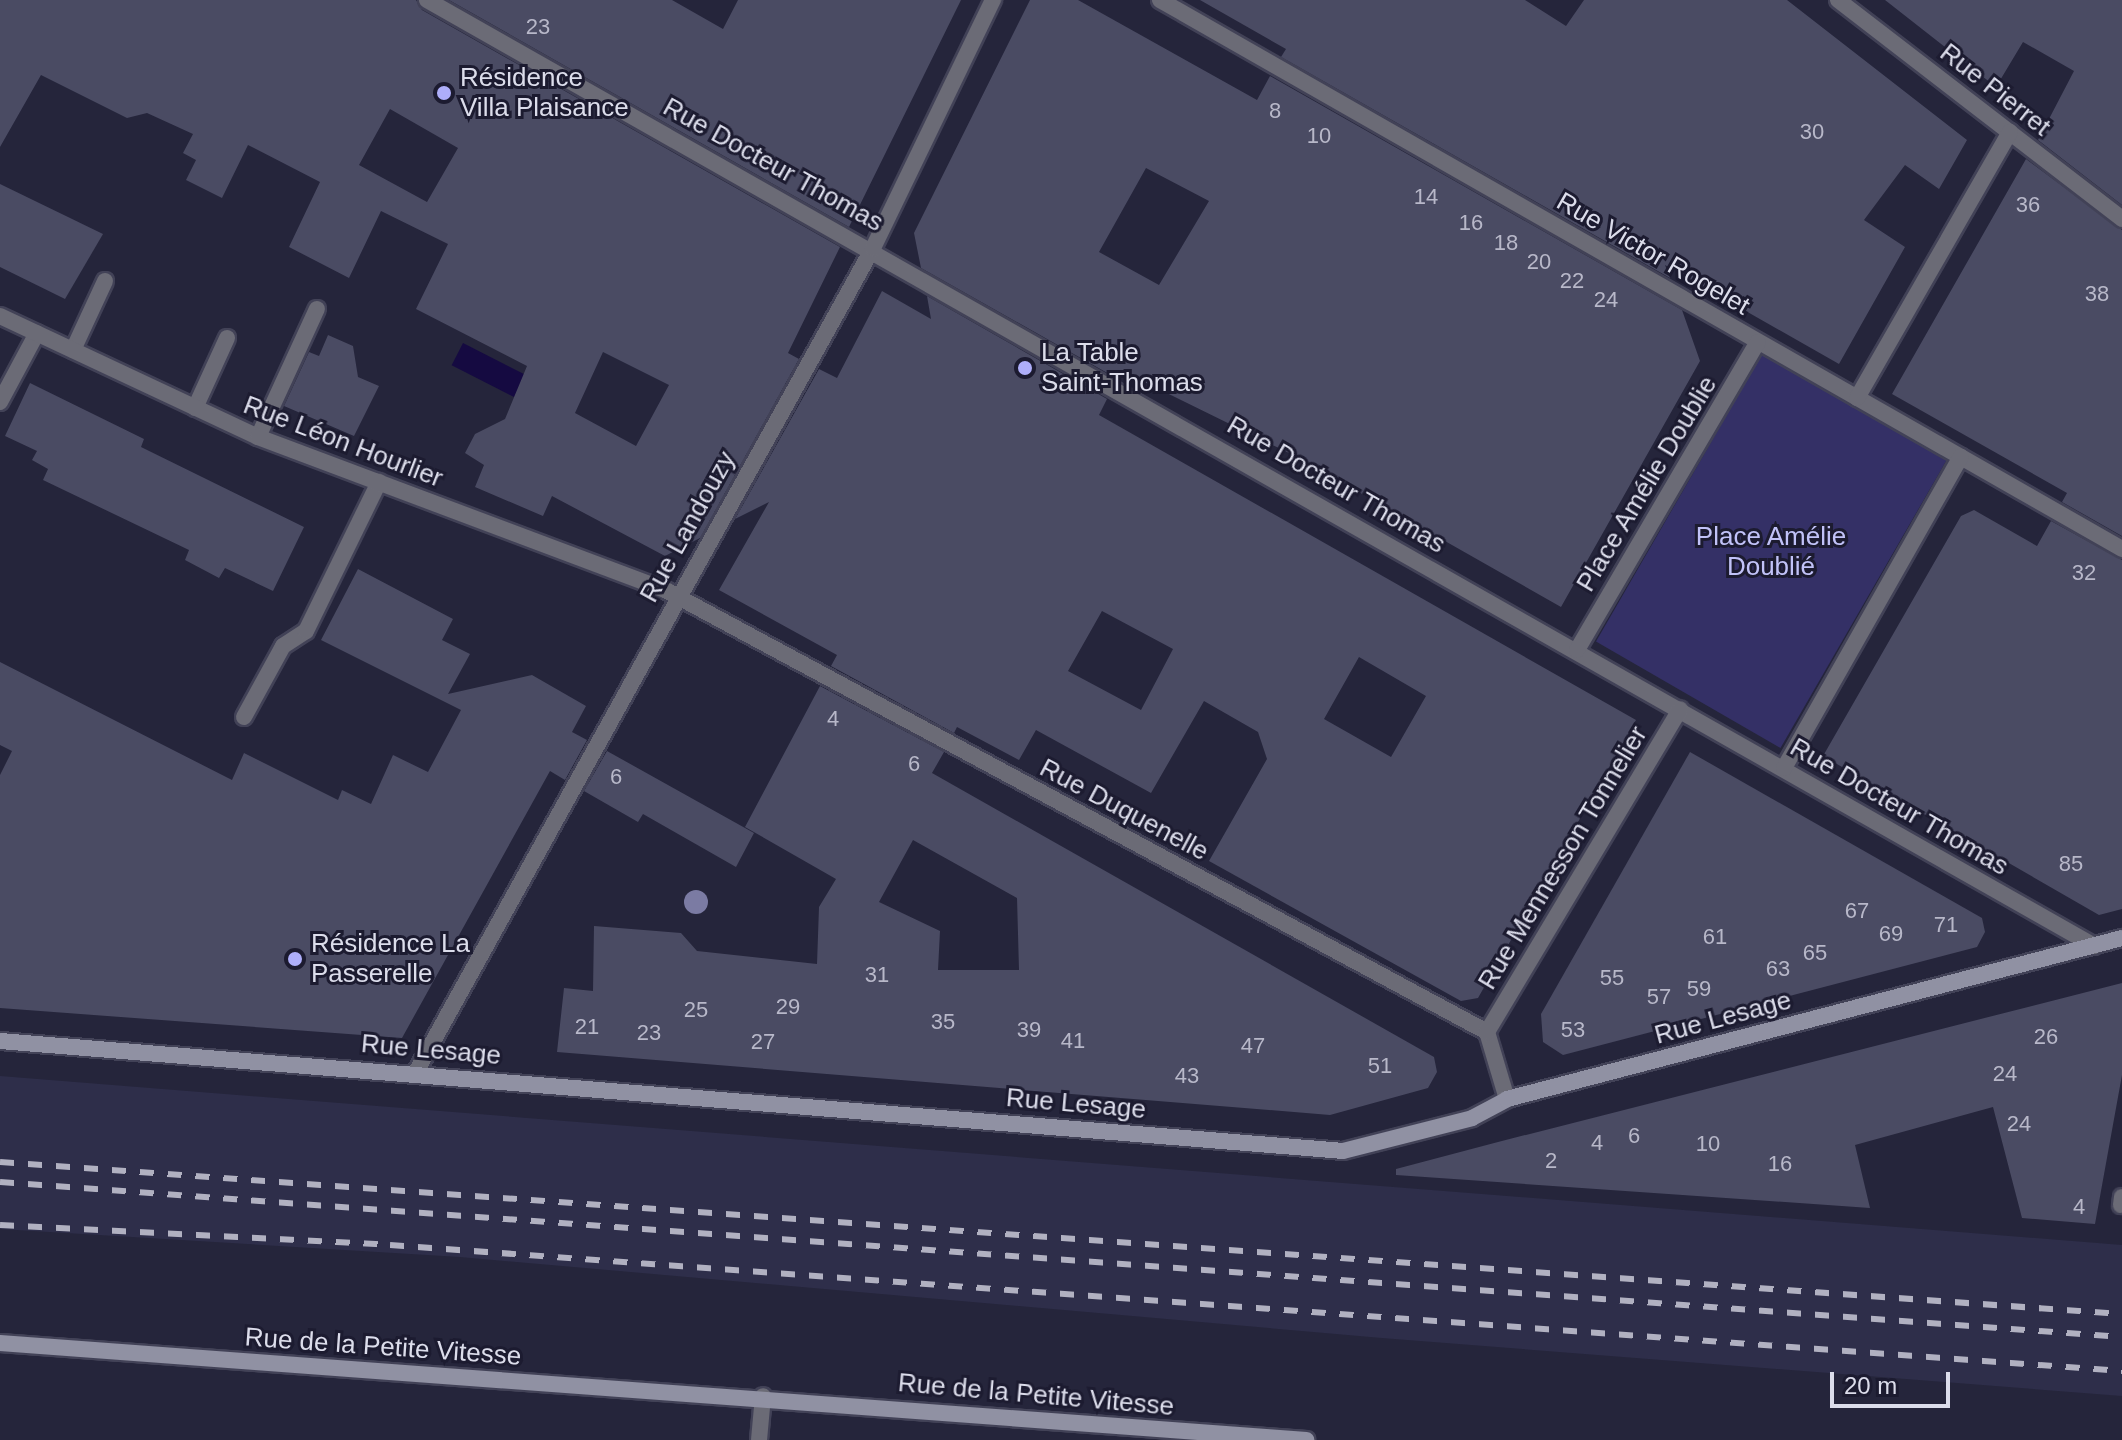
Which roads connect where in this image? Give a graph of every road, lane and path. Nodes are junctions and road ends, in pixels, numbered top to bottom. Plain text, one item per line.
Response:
1 (427, 0) edge
2 (993, 0) edge
3 (1160, 0) edge
4 (1838, 0) edge
5 (2010, 132) junction
6 (2122, 219) edge
7 (873, 248) junction
8 (105, 281) dead end
9 (317, 309) dead end
10 (0, 316) edge
11 (37, 333) junction
12 (227, 338) dead end
13 (1758, 342) junction
14 (73, 350) junction
15 (1857, 398) junction
16 (0, 402) edge
17 (195, 408) junction
18 (258, 437) junction
19 (1961, 457) junction
20 (379, 482) junction
21 (2122, 549) edge
22 (676, 597) junction
23 (1577, 650) junction
24 (1680, 709) junction
25 (244, 717) dead end
26 (1784, 768) junction
27 (2122, 938) edge
28 (2094, 946) junction
29 (1487, 1032) junction
30 (0, 1041) edge
31 (416, 1072) junction
32 (1507, 1099) junction
33 (0, 1343) edge
34 (763, 1396) junction
35 (759, 1440) edge
36 (1303, 1440) edge

1 - 7 street, Rue Docteur Thomas
2 - 7 street, Rue Landouzy
3 - 13 street, Rue Victor Rogelet
4 - 5 street, Rue Pierret
5 - 6 street, Rue Pierret
5 - 15 street
7 - 22 street, Rue Landouzy
7 - 23 street, Rue Docteur Thomas
8 - 14 street
9 - 18 street
10 - 11 street, Rue Léon Hourlier
11 - 14 street, Rue Léon Hourlier
11 - 16 street
12 - 17 street
13 - 15 street, Rue Victor Rogelet
13 - 23 street, Place Amélie Doublie
14 - 17 street, Rue Léon Hourlier
15 - 19 street, Rue Victor Rogelet
17 - 18 street, Rue Léon Hourlier
18 - 20 street, Rue Léon Hourlier
19 - 21 street, Rue Victor Rogelet
19 - 26 street
20 - 22 street, Rue Léon Hourlier
20 - 25 street
22 - 29 street, Rue Duquenelle
22 - 31 street, Rue Landouzy
23 - 24 street, Rue Docteur Thomas
24 - 26 street, Rue Docteur Thomas
24 - 29 street, Rue Mennesson Tonnelier
26 - 28 street, Rue Docteur Thomas
27 - 28 street, Rue Lesage
28 - 32 street, Rue Lesage
29 - 32 street
30 - 31 street, Rue Lesage
31 - 32 street, Rue Lesage
33 - 34 street, Rue de la Petite Vitesse
34 - 35 street
34 - 36 street, Rue de la Petite Vitesse

